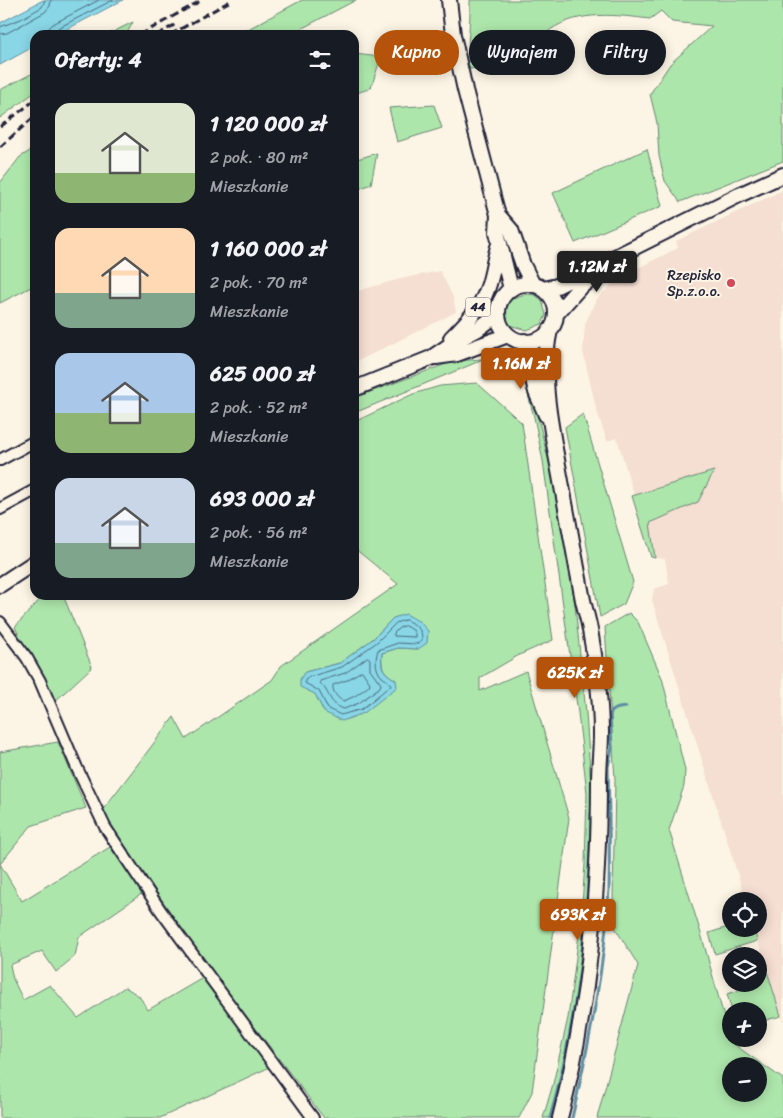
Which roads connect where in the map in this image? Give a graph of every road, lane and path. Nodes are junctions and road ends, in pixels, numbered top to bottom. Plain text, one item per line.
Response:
1 (449, 0) edge
2 (783, 175) edge
3 (498, 215) junction
4 (500, 241) junction
5 (618, 257) junction
6 (538, 287) junction
7 (510, 289) junction
8 (498, 314) junction
9 (556, 314) junction
10 (550, 330) junction
11 (508, 335) junction
12 (524, 341) junction
13 (431, 358) junction
14 (359, 387) edge
15 (551, 427) junction
16 (30, 444) edge
17 (0, 460) edge
18 (30, 493) edge
19 (0, 509) edge
20 (30, 565) edge
21 (0, 585) edge
22 (0, 622) edge
23 (313, 1118) edge
24 (560, 1118) edge

1 - 3 main road, 44
2 - 5 main road
3 - 4 main road, 44
3 - 6 main road, 44
4 - 7 main road, 44
4 - 13 main road, 44
5 - 6 main road
5 - 9 main road
6 - 7 main road
6 - 9 main road, 44
7 - 8 main road, 44
8 - 11 main road, 44
8 - 13 main road, 44
9 - 10 main road
10 - 12 main road
10 - 15 main road
11 - 12 main road
11 - 13 main road, 44
12 - 15 main road
13 - 14 main road, 44
15 - 24 main road
16 - 17 street
18 - 19 street
20 - 21 main road
22 - 23 street

